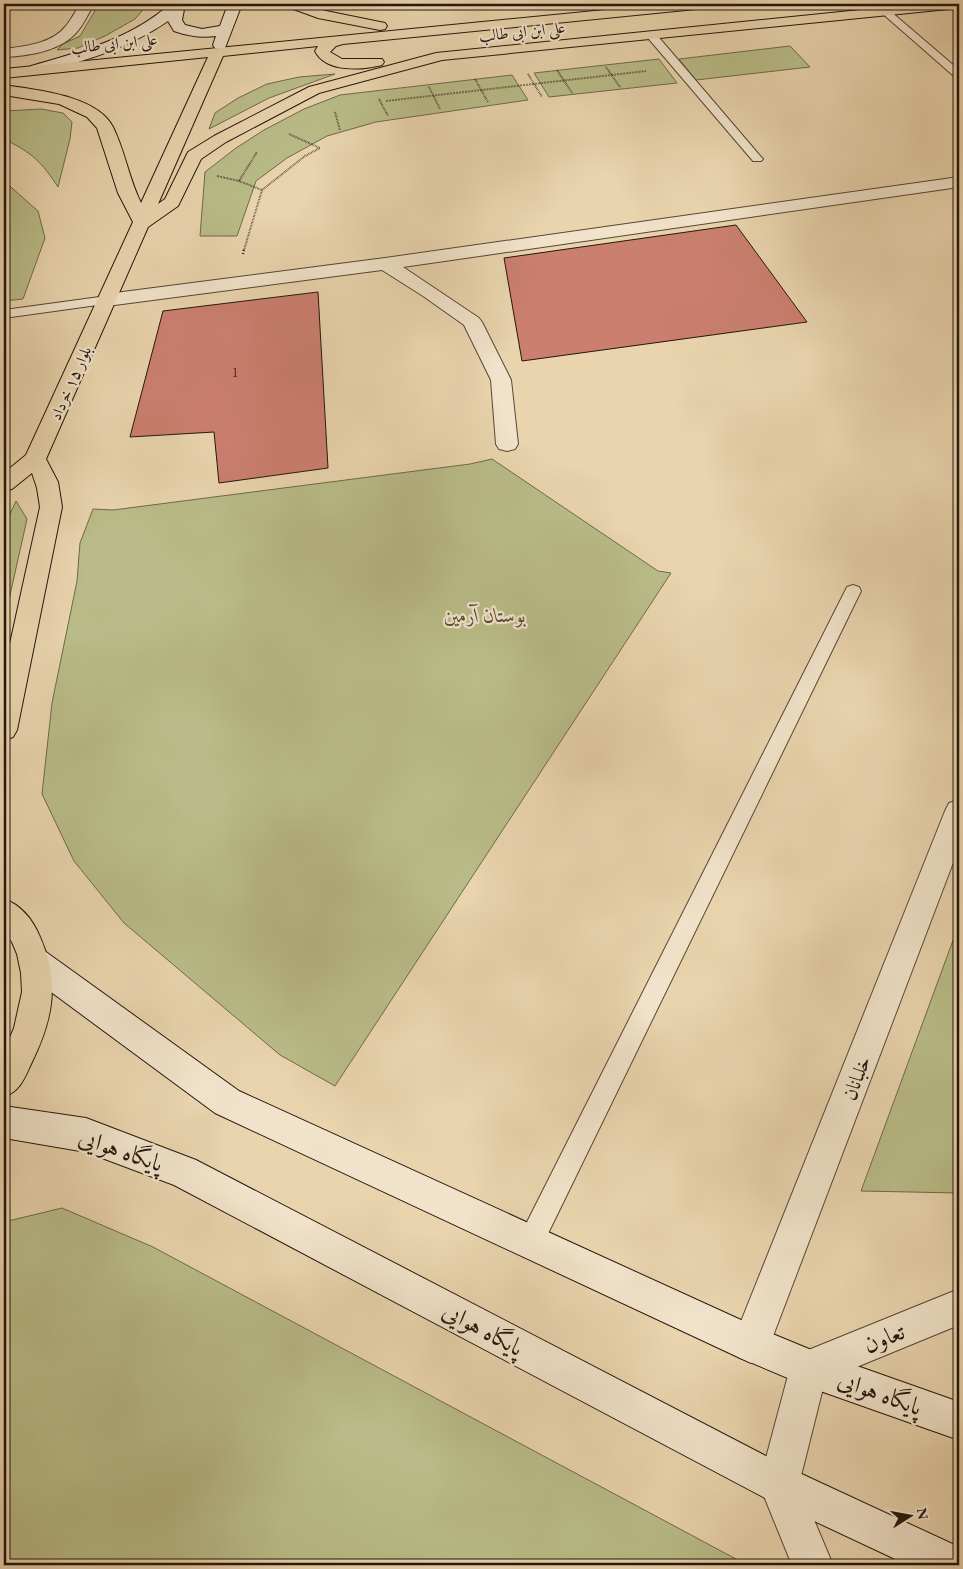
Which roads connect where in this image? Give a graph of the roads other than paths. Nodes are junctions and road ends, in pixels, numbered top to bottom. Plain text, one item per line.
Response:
1 (87, 4) edge
2 (178, 4) edge
3 (235, 4) edge
4 (293, 4) edge
5 (706, 4) edge
6 (959, 4) edge
7 (886, 12) junction
8 (226, 29) junction
9 (416, 32) junction
10 (652, 36) junction
11 (348, 38) junction
12 (218, 51) junction
13 (4, 53) edge
14 (441, 56) junction
15 (36, 69) junction
16 (4, 73) edge
17 (959, 75) edge
18 (4, 90) edge
19 (757, 159) dead end
20 (959, 182) edge
21 (142, 222) junction
22 (385, 264) junction
23 (107, 300) junction
24 (4, 314) edge
25 (507, 444) dead end
26 (35, 459) junction
27 (4, 484) edge
28 (853, 592) dead end
29 (4, 730) edge
30 (959, 812) edge
31 (4, 912) edge
32 (35, 962) junction
33 (4, 1081) edge
34 (4, 1122) edge
35 (530, 1241) junction
36 (959, 1309) edge
37 (751, 1344) junction
38 (809, 1368) junction
39 (959, 1421) edge
40 (779, 1484) junction
41 (812, 1565) edge
42 (952, 1565) edge

1 - 13 street
2 - 8 street
2 - 15 street
3 - 8 street
4 - 9 main road
5 - 9 main road, علی ابن ابی طالب
6 - 7 main road, علی ابن ابی طالب
7 - 10 main road, علی ابن ابی طالب
7 - 17 lane
8 - 12 street
9 - 11 main road, علی ابن ابی طالب
10 - 14 main road, علی ابن ابی طالب
10 - 19 lane
11 - 12 main road, علی ابن ابی طالب
11 - 14 main road
12 - 15 main road, علی ابن ابی طالب
12 - 21 main road, بلوار ۱۵ خرداد
14 - 21 main road, علی ابن ابی طالب
15 - 16 main road, علی ابن ابی طالب
18 - 21 main road
20 - 22 street
21 - 23 main road, بلوار ۱۵ خرداد
22 - 23 street
22 - 25 street
23 - 24 lane
23 - 26 main road, بلوار ۱۵ خرداد
26 - 27 main road
26 - 29 main road
28 - 35 lane
30 - 37 street, خلبانان
31 - 32 main road
32 - 33 main road
32 - 35 street, پایگاه هوایی
34 - 40 street, پایگاه هوایی
35 - 37 street, پایگاه هوایی
36 - 38 street, تعاون
37 - 38 street, پایگاه هوایی
38 - 39 street, پایگاه هوایی
38 - 40 street
40 - 41 street
40 - 42 street, پایگاه هوایی

